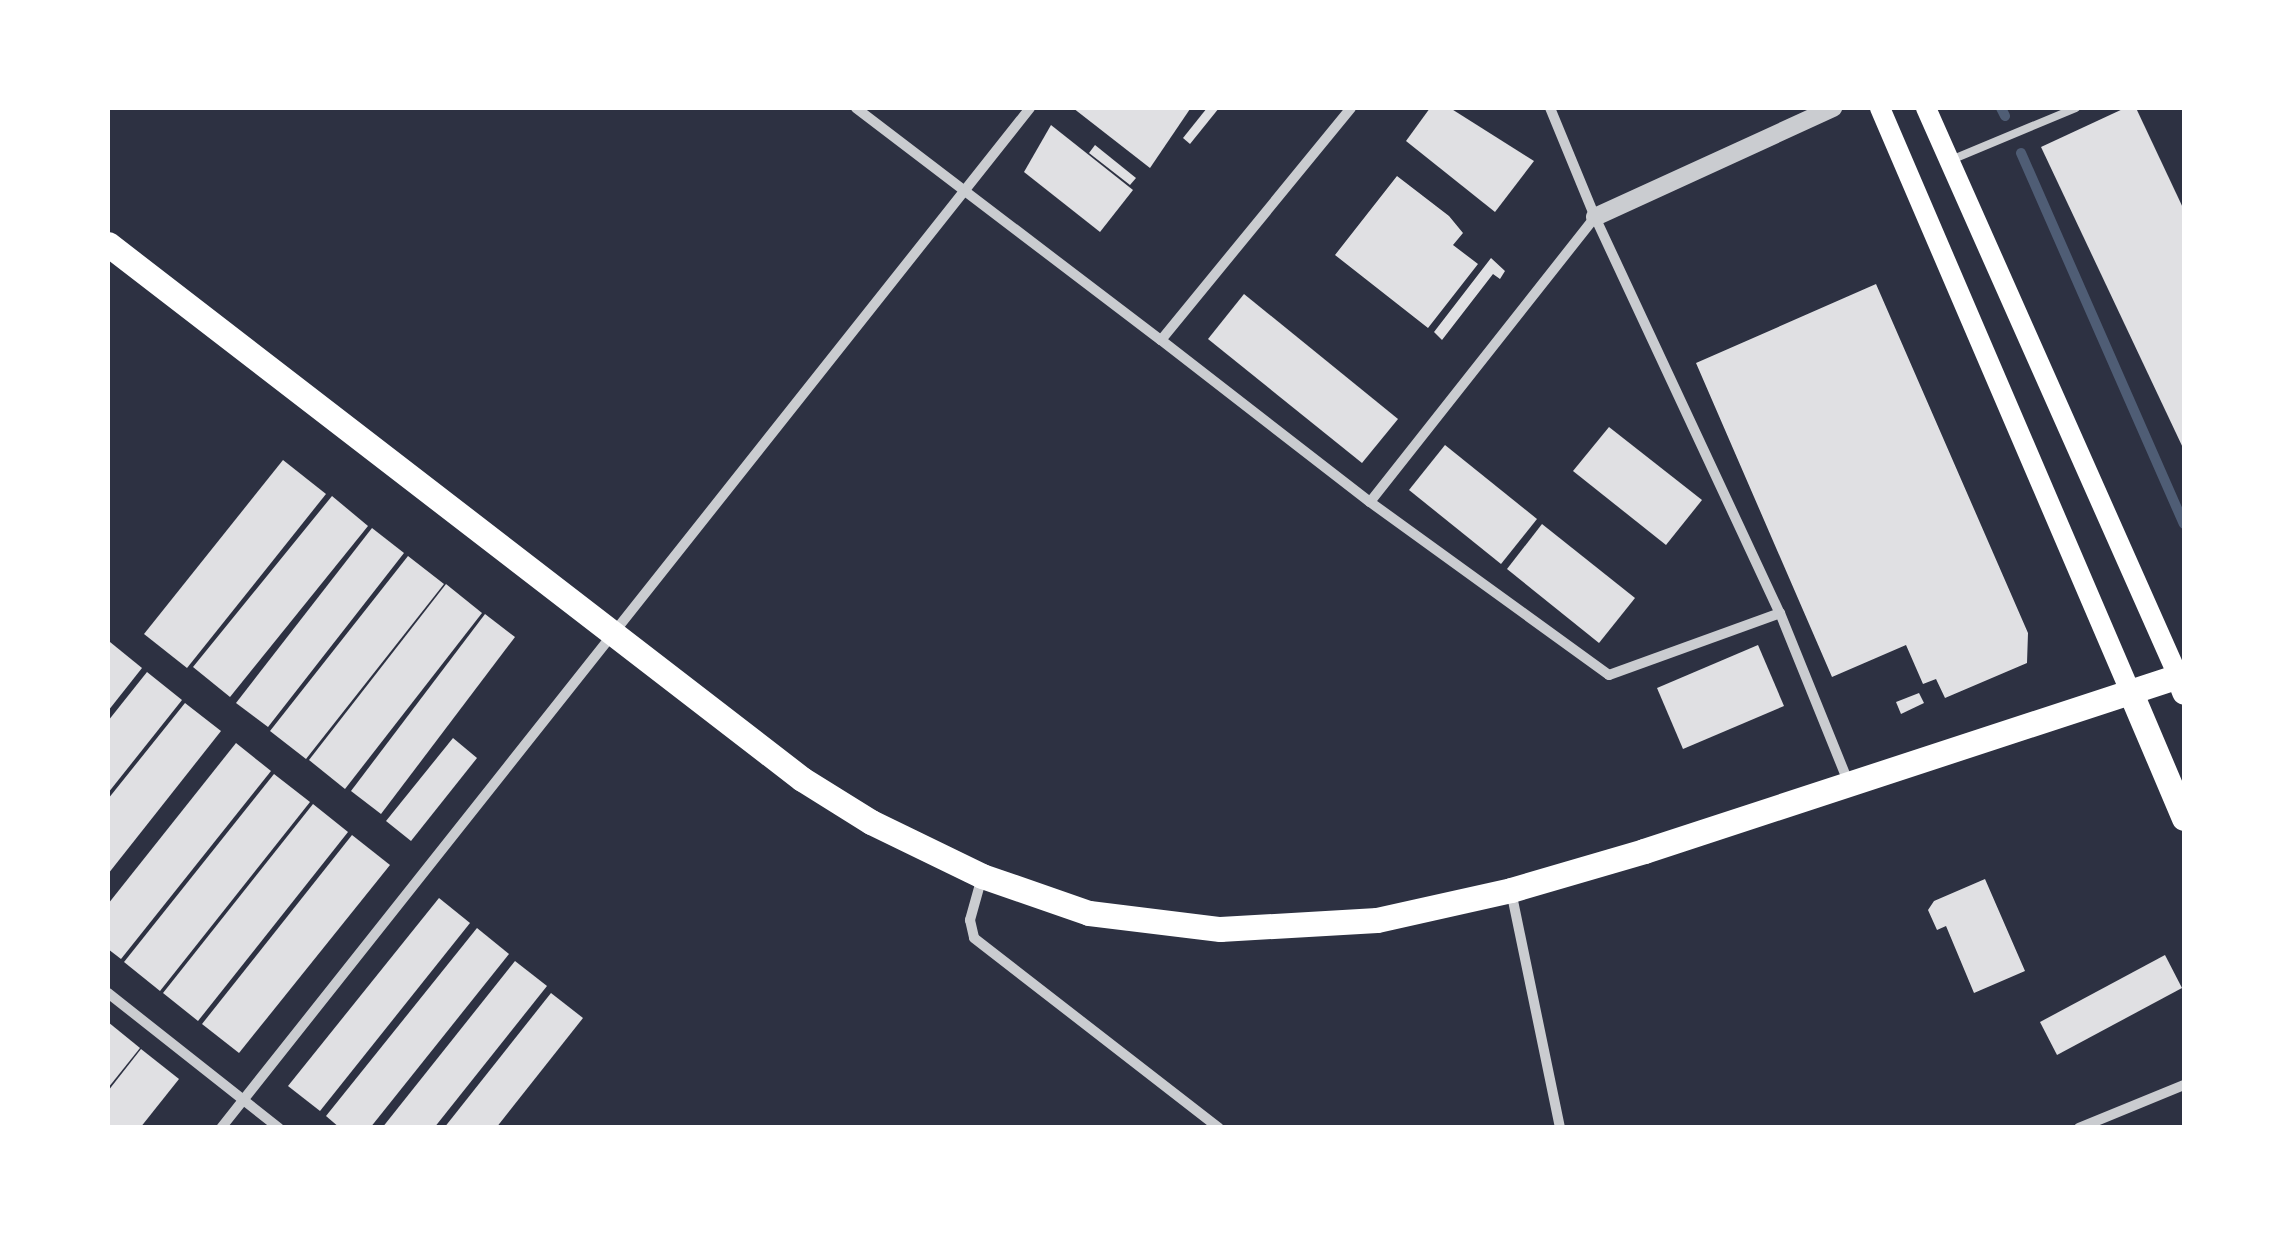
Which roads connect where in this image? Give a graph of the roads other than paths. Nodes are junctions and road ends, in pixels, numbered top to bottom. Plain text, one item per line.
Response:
1 (856, 108) edge
2 (1030, 108) edge
3 (1352, 108) edge
4 (1550, 108) edge
5 (1833, 108) edge
6 (1880, 108) edge
7 (1926, 108) edge
8 (2076, 108) edge
9 (1949, 160) junction
10 (965, 192) junction
11 (1594, 217) junction
12 (108, 244) edge
13 (1161, 340) junction
14 (1370, 502) junction
15 (1780, 612) junction
16 (615, 632) junction
17 (2182, 680) edge
18 (2130, 691) junction
19 (1850, 786) junction
20 (2184, 818) edge
21 (982, 876) junction
22 (1511, 890) junction
23 (108, 992) edge
24 (2184, 1085) edge
25 (244, 1100) junction
26 (221, 1128) edge
27 (278, 1128) edge
28 (1219, 1128) edge
29 (1560, 1128) edge
30 (2079, 1128) edge

1 - 10 street
2 - 10 street
3 - 13 street
4 - 11 street
5 - 11 street
6 - 18 main road
7 - 9 main road
8 - 9 lane
9 - 17 main road
10 - 13 street
10 - 16 street
11 - 14 street
11 - 15 street
12 - 16 main road
13 - 14 street
14 - 15 street
15 - 19 street
16 - 21 main road
16 - 25 street
17 - 18 main road
18 - 19 main road
18 - 20 main road
19 - 22 main road
21 - 22 main road
21 - 28 street
22 - 29 street
23 - 25 street
24 - 30 street
25 - 26 street
25 - 27 street

